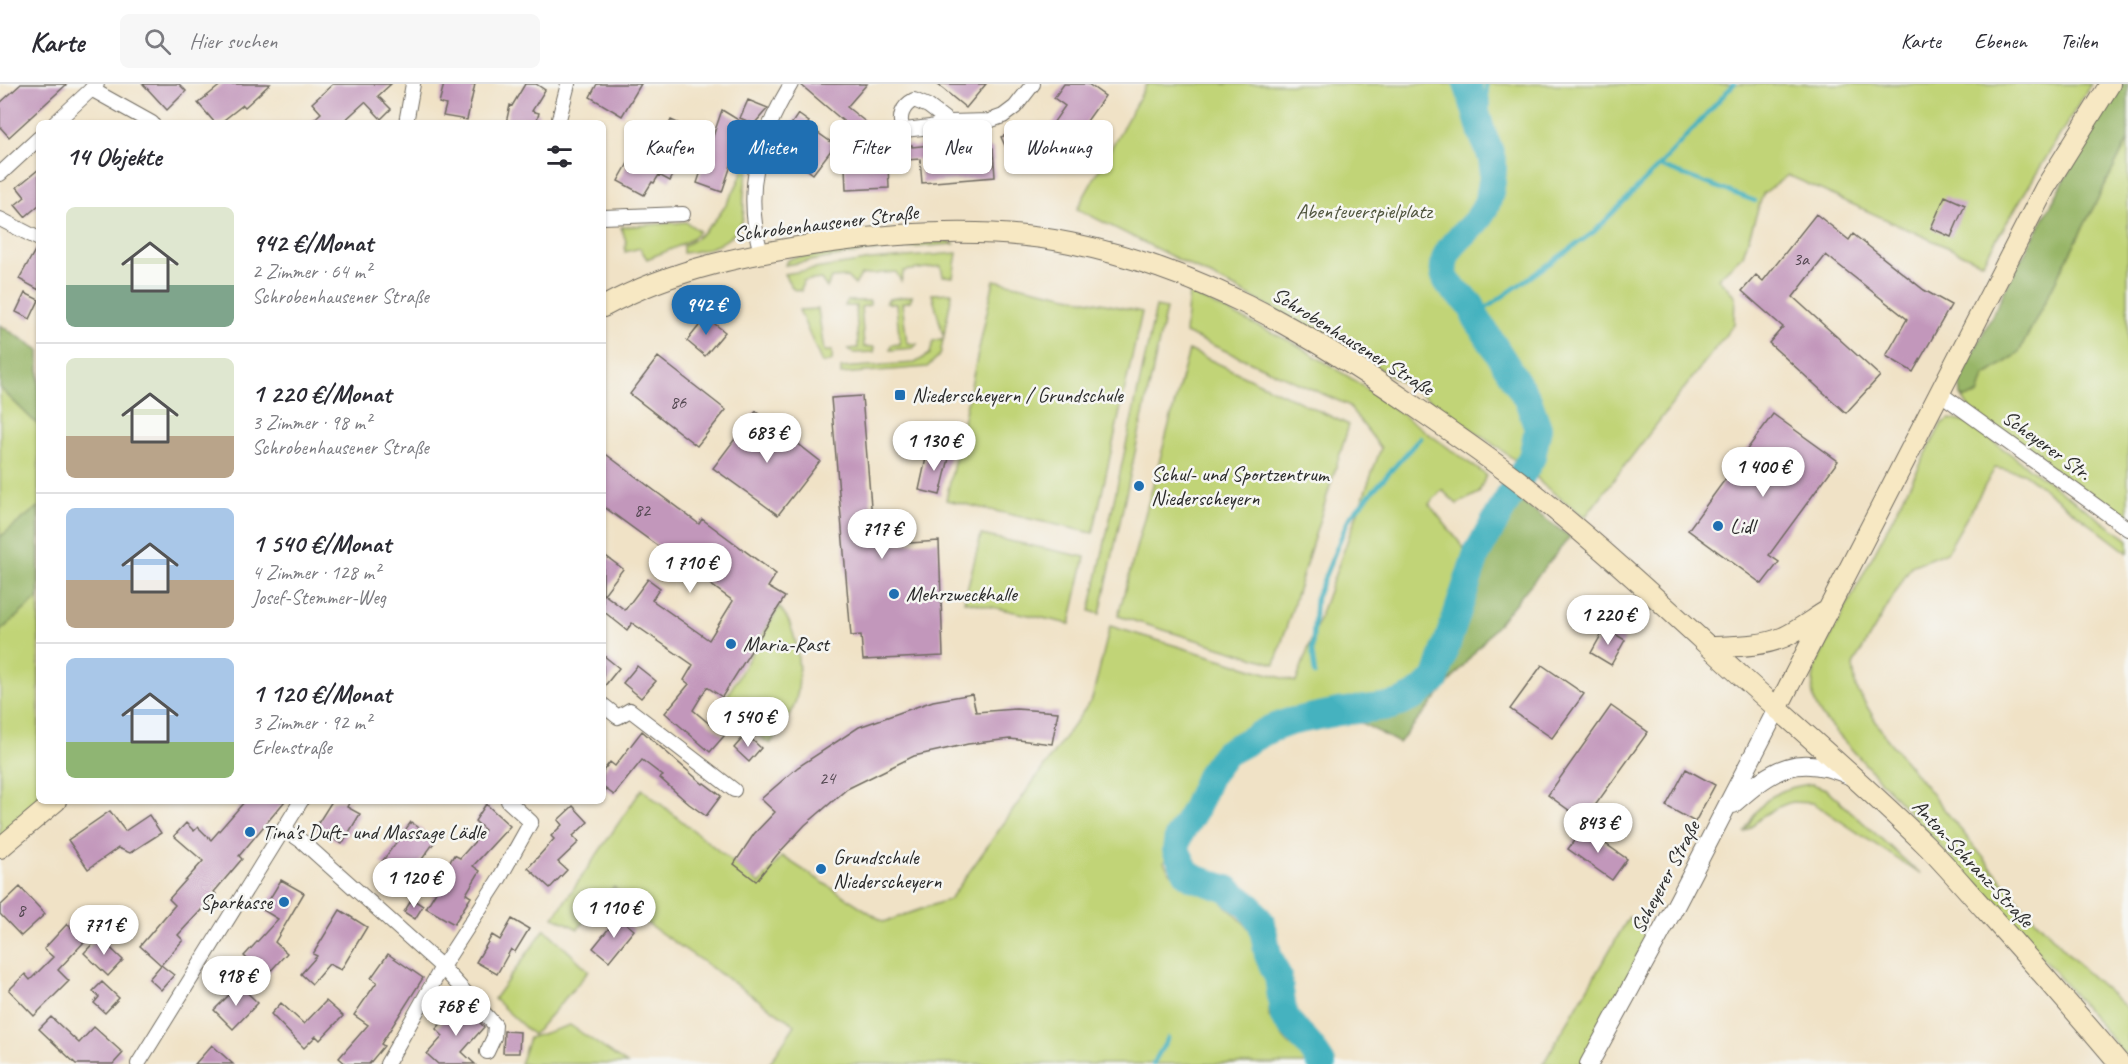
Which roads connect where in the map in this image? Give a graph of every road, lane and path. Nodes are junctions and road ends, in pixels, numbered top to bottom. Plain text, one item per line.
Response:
1 (413, 84) edge
2 (568, 84) edge
3 (791, 84) edge
4 (1033, 84) edge
5 (2110, 84) edge
6 (94, 87) edge
7 (58, 120) edge
8 (147, 120) edge
9 (407, 120) edge
10 (559, 120) edge
11 (992, 120) edge
12 (948, 122) joint
13 (36, 141) edge
14 (0, 174) edge
15 (683, 214) dead end
16 (606, 217) edge
17 (0, 219) edge
18 (36, 237) edge
19 (761, 254) junction
20 (606, 306) edge
21 (1941, 394) junction
22 (2128, 529) edge
23 (1828, 610) junction
24 (1710, 647) junction
25 (606, 707) edge
26 (1777, 709) junction
27 (1854, 777) junction
28 (734, 790) dead end
29 (52, 804) edge
30 (299, 804) edge
31 (511, 804) edge
32 (1725, 811) junction
33 (284, 829) junction
34 (0, 848) edge
35 (442, 967) junction
36 (487, 1052) dead end
37 (138, 1064) edge
38 (387, 1064) edge
39 (1589, 1064) edge
40 (2120, 1064) edge

1 - 9 street
2 - 10 street
3 - 19 street
4 - 11 street
5 - 21 main road
6 - 7 street
6 - 8 street
12 - 12 street
13 - 14 street
15 - 16 street
17 - 18 street
19 - 20 main road, Schrobenhausener Straße
19 - 24 main road, Schrobenhausener Straße
21 - 22 street, Scheyerer Str.
21 - 23 main road
23 - 24 main road
23 - 26 main road
24 - 26 main road, Schrobenhausener Straße
25 - 28 street
26 - 27 main road, Anton-Schranz-Straße
26 - 32 street, Scheyerer Straße
27 - 32 street
27 - 40 main road, Anton-Schranz-Straße
29 - 34 main road
30 - 33 street
31 - 35 street
32 - 39 street, Scheyerer Straße
33 - 35 street
33 - 37 street
35 - 36 street
35 - 38 street

